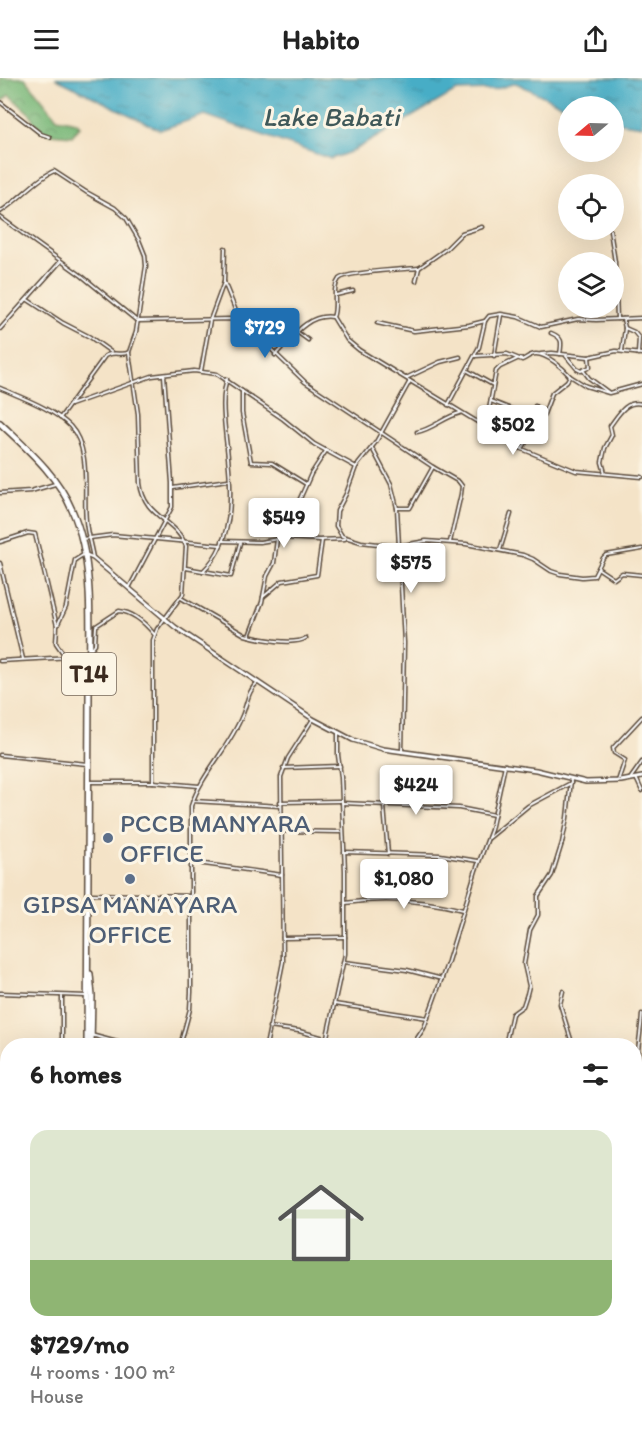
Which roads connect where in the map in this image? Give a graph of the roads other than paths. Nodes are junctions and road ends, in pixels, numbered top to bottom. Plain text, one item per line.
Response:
1 (1, 103) edge
2 (0, 108) edge
3 (50, 137) dead end
4 (0, 212) edge
5 (0, 217) edge
6 (482, 227) dead end
7 (612, 240) edge
8 (225, 248) dead end
9 (60, 261) junction
10 (419, 268) junction
11 (416, 281) dead end
12 (224, 282) junction
13 (353, 291) dead end
14 (335, 295) junction
15 (28, 300) junction
16 (501, 314) junction
17 (333, 316) junction
18 (642, 318) edge
19 (617, 319) junction
20 (623, 319) junction
21 (210, 320) junction
22 (137, 321) junction
23 (240, 321) junction
24 (485, 321) junction
25 (377, 323) dead end
26 (625, 328) junction
27 (0, 329) edge
28 (297, 332) junction
29 (551, 333) dead end
30 (308, 340) dead end
31 (622, 351) junction
32 (112, 353) junction
33 (129, 353) junction
34 (540, 354) junction
35 (560, 354) junction
36 (640, 354) edge
37 (275, 355) junction
38 (474, 356) junction
39 (494, 356) junction
40 (566, 356) junction
41 (460, 357) dead end
42 (589, 357) junction
43 (517, 359) junction
44 (583, 370) junction
45 (201, 371) junction
46 (468, 371) junction
47 (164, 375) junction
48 (570, 376) junction
49 (405, 378) junction
50 (227, 379) junction
51 (410, 381) junction
52 (134, 383) junction
53 (642, 384) edge
54 (493, 386) junction
55 (0, 388) edge
56 (243, 391) junction
57 (609, 393) junction
58 (491, 401) junction
59 (642, 404) edge
60 (448, 405) junction
61 (69, 406) junction
62 (535, 406) dead end
63 (460, 413) junction
64 (531, 417) junction
65 (60, 418) junction
66 (0, 423) edge
67 (483, 426) junction
68 (381, 432) junction
69 (417, 432) dead end
70 (530, 436) junction
71 (372, 448) junction
72 (522, 449) junction
73 (326, 451) junction
74 (356, 467) junction
75 (433, 467) junction
76 (606, 474) junction
77 (642, 477) edge
78 (228, 480) junction
79 (57, 483) junction
80 (306, 484) junction
81 (172, 488) junction
82 (0, 493) edge
83 (397, 508) junction
84 (511, 514) dead end
85 (164, 519) junction
86 (89, 537) junction
87 (346, 538) junction
88 (82, 539) junction
89 (154, 539) junction
90 (277, 539) junction
91 (322, 540) junction
92 (185, 541) junction
93 (222, 541) junction
94 (0, 542) edge
95 (240, 542) junction
96 (450, 542) junction
97 (221, 545) junction
98 (398, 546) junction
99 (642, 549) edge
100 (500, 550) junction
101 (86, 555) junction
102 (93, 558) junction
103 (0, 563) edge
104 (186, 568) junction
105 (598, 568) junction
106 (203, 571) junction
107 (642, 575) edge
108 (129, 588) junction
109 (263, 597) junction
110 (180, 598) junction
111 (165, 619) junction
112 (57, 626) junction
113 (155, 634) junction
114 (249, 636) junction
115 (306, 638) dead end
116 (89, 653) junction
117 (65, 656) junction
118 (23, 659) junction
119 (0, 661) edge
120 (258, 681) junction
121 (642, 717) edge
122 (313, 719) junction
123 (338, 733) junction
124 (402, 752) junction
125 (0, 755) edge
126 (642, 762) edge
127 (90, 765) junction
128 (505, 765) junction
129 (340, 766) junction
130 (283, 768) junction
131 (642, 777) edge
132 (636, 778) junction
133 (630, 779) junction
134 (571, 781) junction
135 (618, 781) junction
136 (90, 782) junction
137 (153, 782) junction
138 (199, 786) junction
139 (642, 791) edge
140 (193, 801) junction
141 (280, 802) junction
142 (342, 802) junction
143 (384, 806) junction
144 (280, 807) junction
145 (494, 815) junction
146 (281, 831) junction
147 (342, 832) junction
148 (487, 840) junction
149 (344, 852) junction
150 (388, 854) junction
151 (479, 861) junction
152 (190, 862) junction
153 (282, 875) junction
154 (89, 894) junction
155 (190, 896) junction
156 (345, 903) junction
157 (464, 910) junction
158 (345, 937) junction
159 (283, 938) junction
160 (344, 962) junction
161 (442, 979) junction
162 (563, 991) dead end
163 (0, 993) edge
164 (62, 996) junction
165 (89, 996) junction
166 (334, 1004) junction
167 (642, 1014) edge
168 (428, 1018) junction
169 (269, 1027) junction
170 (89, 1035) joint
171 (63, 1038) edge
172 (101, 1038) edge
173 (182, 1038) edge
174 (267, 1038) edge
175 (323, 1038) edge
176 (326, 1038) edge
177 (418, 1038) edge
178 (506, 1038) edge
179 (571, 1038) edge
180 (641, 1038) edge

1 - 2 street
1 - 3 street
4 - 22 street
5 - 9 street
6 - 10 street
7 - 19 street
8 - 12 street
9 - 15 street
9 - 22 street
10 - 11 street
10 - 14 street
12 - 21 street
12 - 23 street
13 - 14 street
14 - 17 street
15 - 27 street
15 - 32 street
16 - 19 street
16 - 24 street
16 - 39 street
17 - 28 street
17 - 49 street
18 - 20 street
19 - 20 street
20 - 26 street
21 - 22 street
21 - 23 street
21 - 45 street
22 - 33 street
23 - 37 street
24 - 25 street
24 - 38 street
26 - 31 street
26 - 36 street
28 - 30 street
28 - 37 street
29 - 35 street
31 - 36 street
31 - 42 street
32 - 33 street
32 - 61 street
33 - 52 street
34 - 35 street
34 - 43 street
34 - 48 street
35 - 40 street
37 - 68 street
38 - 39 street
38 - 46 street
39 - 43 street
40 - 42 street
40 - 44 street
41 - 49 street
42 - 44 street
43 - 54 street
44 - 57 street
45 - 47 street
45 - 50 street
46 - 54 street
46 - 60 street
47 - 52 street
47 - 81 street
48 - 57 street
48 - 70 street
49 - 51 street
50 - 56 street
50 - 78 street
51 - 60 street
51 - 68 street
52 - 61 street
52 - 85 street
53 - 57 street
54 - 58 street
55 - 65 street
56 - 73 street
56 - 80 street
58 - 64 street
58 - 67 street
59 - 76 street
60 - 63 street
61 - 65 street
62 - 64 street
63 - 67 street
63 - 69 street
64 - 70 street
65 - 86 street
66 - 79 highway, T14
67 - 72 street
68 - 71 street
68 - 75 street
70 - 72 street
71 - 74 street
71 - 83 street
72 - 76 street
73 - 74 street
73 - 80 street
74 - 87 street
75 - 83 street
75 - 96 street
76 - 77 street
78 - 81 street
78 - 93 street
79 - 82 street
79 - 88 highway, T14
80 - 90 street
81 - 85 street
83 - 98 street
84 - 100 street
85 - 89 street
85 - 92 street
86 - 88 street
86 - 89 street
86 - 102 street
87 - 91 street
87 - 98 street
88 - 101 highway, T14
89 - 92 street
89 - 108 street
90 - 91 street
90 - 95 street
90 - 109 street
91 - 109 street
92 - 97 street
92 - 104 street
93 - 95 street
93 - 97 street
94 - 112 street
95 - 106 street
96 - 98 street
96 - 100 street
97 - 106 street
98 - 124 street
99 - 105 street
100 - 105 street
101 - 102 street
101 - 112 street
101 - 116 highway, T14
102 - 108 street
103 - 118 street
104 - 106 street
104 - 110 street
105 - 107 street
108 - 111 street
109 - 114 street
110 - 111 street
110 - 114 street
111 - 113 street
111 - 120 street
112 - 117 street
113 - 116 street
113 - 137 street
114 - 115 street
116 - 117 street
116 - 127 highway, T14
117 - 118 street
118 - 119 street
120 - 122 street
120 - 138 street
121 - 135 street
122 - 123 street
122 - 130 street
123 - 124 street
123 - 129 street
124 - 128 street
125 - 127 street
126 - 133 street
127 - 136 highway, T14
128 - 134 street
128 - 145 street
129 - 130 street
129 - 142 street
130 - 141 street
131 - 132 street
132 - 133 street
132 - 139 street
133 - 135 street
134 - 135 street
134 - 148 street
134 - 178 street
136 - 137 street
136 - 154 highway, T14
137 - 138 street
138 - 140 street
140 - 144 street
140 - 152 street
141 - 142 street
141 - 144 street
142 - 143 street
142 - 147 street
143 - 145 street
143 - 150 street
144 - 146 street
145 - 148 street
146 - 147 street
146 - 153 street
147 - 149 street
148 - 151 street
149 - 150 street
149 - 156 street
150 - 151 street
151 - 157 street
152 - 153 street
152 - 155 street
153 - 159 street
154 - 155 street
154 - 165 highway, T14
155 - 173 street
156 - 157 street
156 - 158 street
157 - 161 street
158 - 159 street
158 - 160 street
159 - 169 street
160 - 161 street
160 - 166 street
161 - 168 street
162 - 179 street
163 - 164 street
164 - 165 street
164 - 171 street
165 - 170 highway, T14
166 - 168 street
166 - 176 street
167 - 180 street
168 - 177 street
169 - 174 street
169 - 175 street
170 - 172 street

